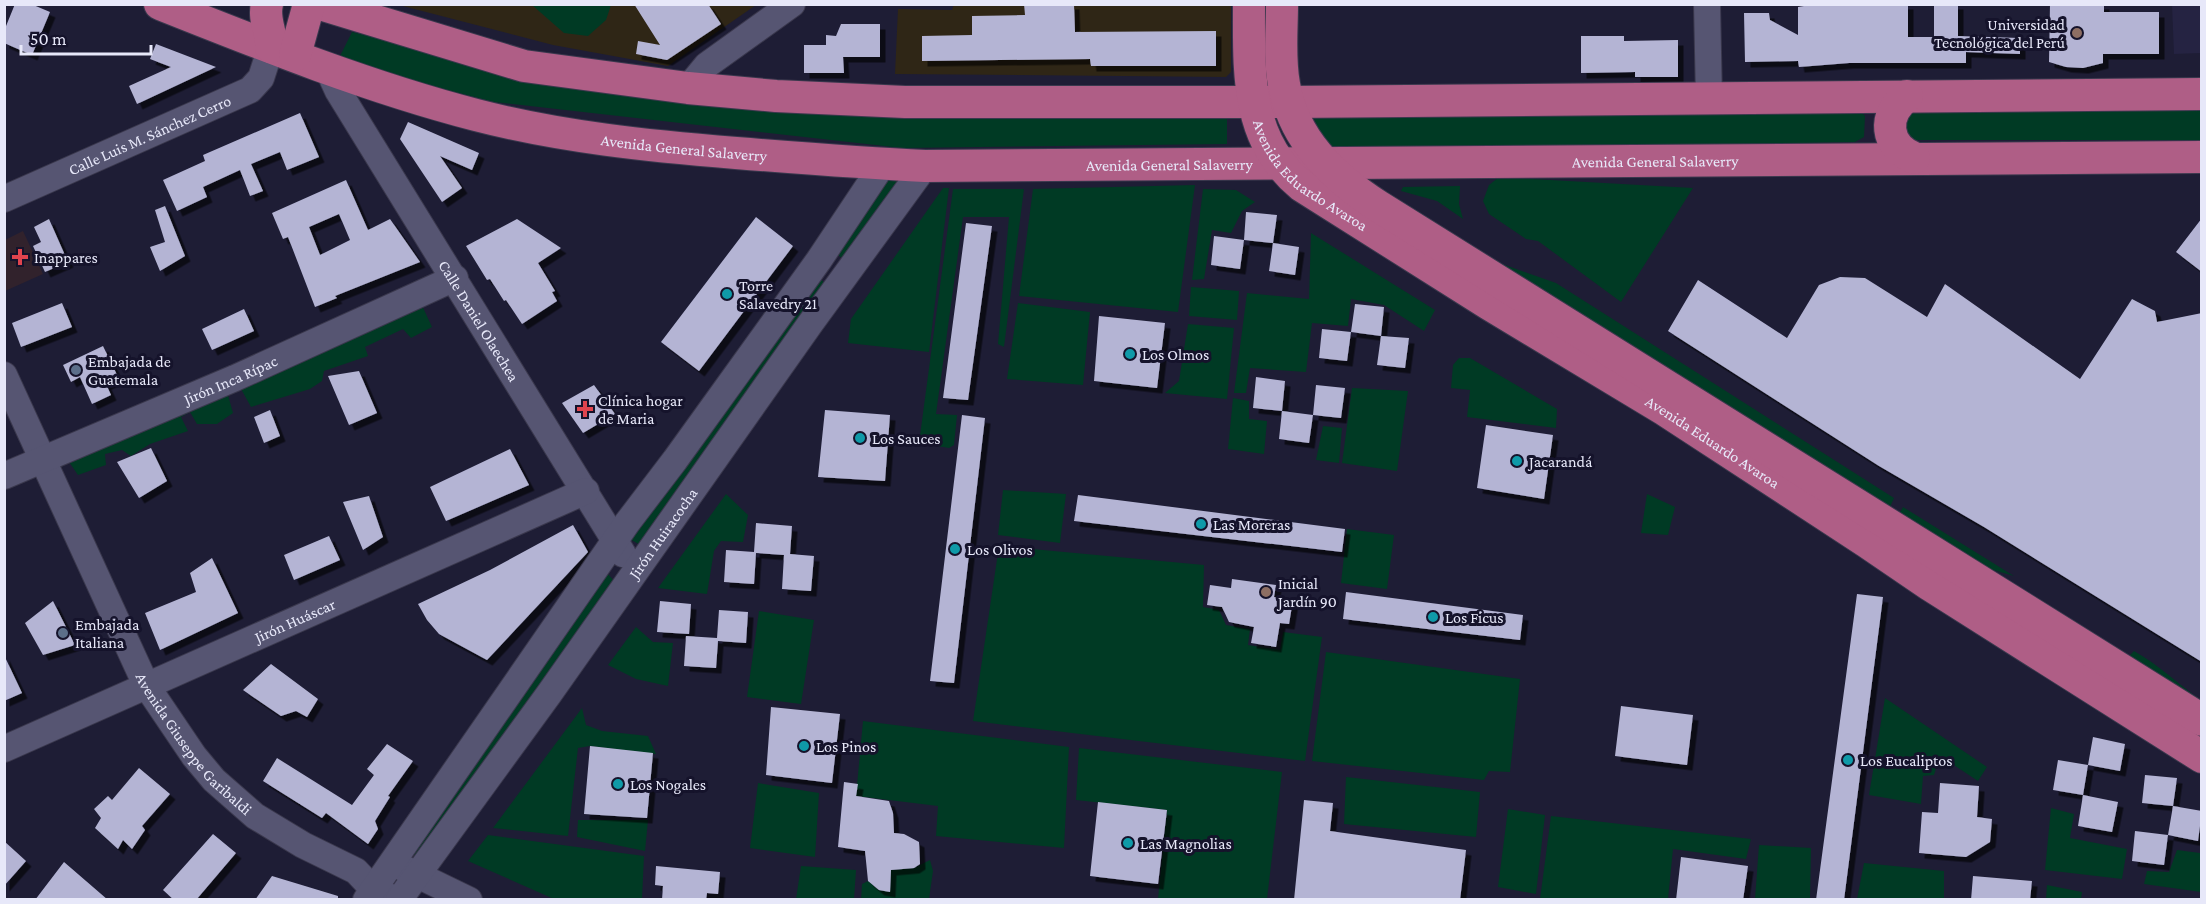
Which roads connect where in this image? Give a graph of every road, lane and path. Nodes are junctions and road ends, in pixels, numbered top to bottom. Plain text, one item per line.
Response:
1 (160, 4) edge
2 (267, 4) edge
3 (309, 4) edge
4 (320, 4) edge
5 (370, 4) edge
6 (792, 4) edge
7 (1249, 4) edge
8 (1281, 4) edge
9 (1707, 4) edge
10 (392, 26) junction
11 (283, 51) junction
12 (327, 67) junction
13 (688, 88) junction
14 (2202, 94) edge
15 (1863, 96) junction
16 (1907, 96) junction
17 (1709, 99) junction
18 (1253, 102) junction
19 (1288, 102) junction
20 (2202, 157) edge
21 (1914, 158) junction
22 (1866, 159) junction
23 (1280, 162) junction
24 (1323, 162) junction
25 (883, 164) junction
26 (926, 166) junction
27 (4, 200) edge
28 (819, 260) junction
29 (455, 278) junction
30 (843, 278) junction
31 (1496, 293) junction
32 (4, 375) edge
33 (43, 459) junction
34 (4, 476) edge
35 (586, 491) junction
36 (616, 541) junction
37 (634, 573) junction
38 (146, 685) junction
39 (2202, 720) edge
40 (4, 749) edge
41 (469, 750) junction
42 (2202, 757) edge
43 (496, 767) junction
44 (391, 862) junction
45 (418, 875) junction
46 (370, 894) edge
47 (398, 900) edge
48 (470, 900) edge

1 - 11 main road, Avenida General Salaverry
2 - 11 main road
3 - 11 main road
4 - 10 main road
5 - 10 main road
6 - 13 street
7 - 18 main road, Avenida Eduardo Avaroa
8 - 19 main road, Avenida Eduardo Avaroa
9 - 17 street
10 - 13 main road
11 - 12 main road, Avenida General Salaverry
11 - 27 street, Calle Luis M. Sánchez Cerro
12 - 25 main road, Avenida General Salaverry
12 - 29 street, Calle Daniel Olaechea
13 - 18 main road
14 - 16 main road
15 - 16 main road
15 - 17 main road
15 - 22 main road
16 - 21 main road
17 - 19 main road
18 - 19 main road
18 - 23 main road, Avenida Eduardo Avaroa
19 - 24 main road, Avenida Eduardo Avaroa
20 - 21 main road, Avenida General Salaverry
21 - 22 main road, Avenida General Salaverry
22 - 24 main road, Avenida General Salaverry
23 - 24 main road, Avenida General Salaverry
23 - 26 main road, Avenida General Salaverry
23 - 31 main road, Avenida Eduardo Avaroa
24 - 31 main road, Avenida Eduardo Avaroa
25 - 26 main road, Avenida General Salaverry
25 - 28 street, Jirón Huiracocha
26 - 30 street, Jirón Huiracocha
28 - 30 street
28 - 36 street, Jirón Huiracocha
29 - 33 street, Jirón Inca Rípac
29 - 35 street, Calle Daniel Olaechea
30 - 37 street, Jirón Huiracocha
31 - 39 main road, Avenida Eduardo Avaroa
31 - 42 main road, Avenida Eduardo Avaroa
32 - 33 street, Avenida Giuseppe Garibaldi
33 - 34 street, Jirón Inca Rípac
33 - 38 street, Avenida Giuseppe Garibaldi
35 - 36 street, Calle Daniel Olaechea
35 - 38 street, Jirón Huáscar
36 - 37 street, Calle Daniel Olaechea
36 - 41 street, Jirón Huiracocha
37 - 43 street, Jirón Huiracocha
38 - 40 street, Jirón Huáscar
38 - 46 street, Avenida Giuseppe Garibaldi
41 - 43 street
41 - 44 street, Jirón Huiracocha
43 - 45 street, Jirón Huiracocha
44 - 45 street
44 - 46 street, Jirón Huiracocha
45 - 47 street, Jirón Huiracocha
45 - 48 street
46 - 47 street, Avenida Giuseppe Garibaldi

